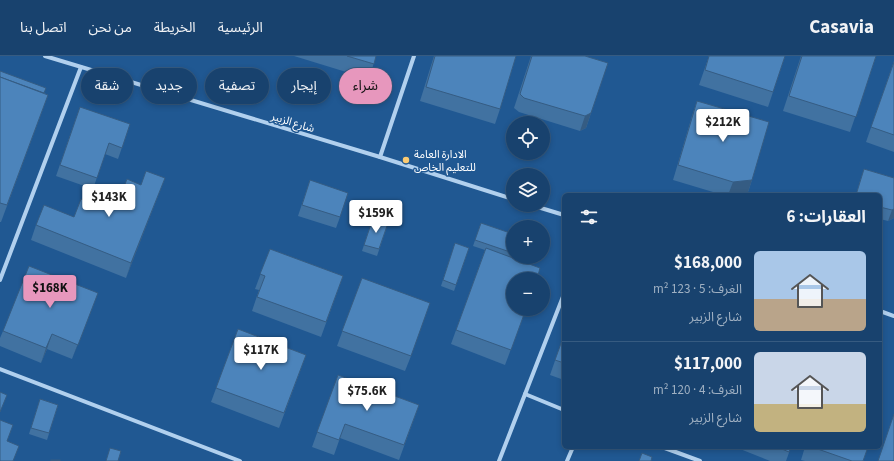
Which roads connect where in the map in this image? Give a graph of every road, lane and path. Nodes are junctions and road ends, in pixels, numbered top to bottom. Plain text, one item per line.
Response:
1 (45, 56) edge
2 (414, 56) edge
3 (81, 67) junction
4 (380, 157) junction
5 (506, 197) edge
6 (550, 211) edge
7 (562, 214) edge
8 (0, 280) edge
9 (562, 299) edge
10 (882, 312) edge
11 (894, 316) edge
12 (0, 369) edge
13 (525, 394) junction
14 (562, 409) edge
15 (572, 449) edge
16 (667, 449) edge
17 (240, 461) edge
18 (499, 461) edge
19 (567, 461) edge
20 (700, 461) edge

1 - 3 street, شارع الزبير
2 - 4 street
3 - 4 street, شارع الزبير
3 - 8 street
4 - 5 street, شارع الزبير
6 - 7 street
9 - 13 street
10 - 11 street
12 - 17 street
13 - 14 street
13 - 18 street
15 - 19 street
16 - 20 street

